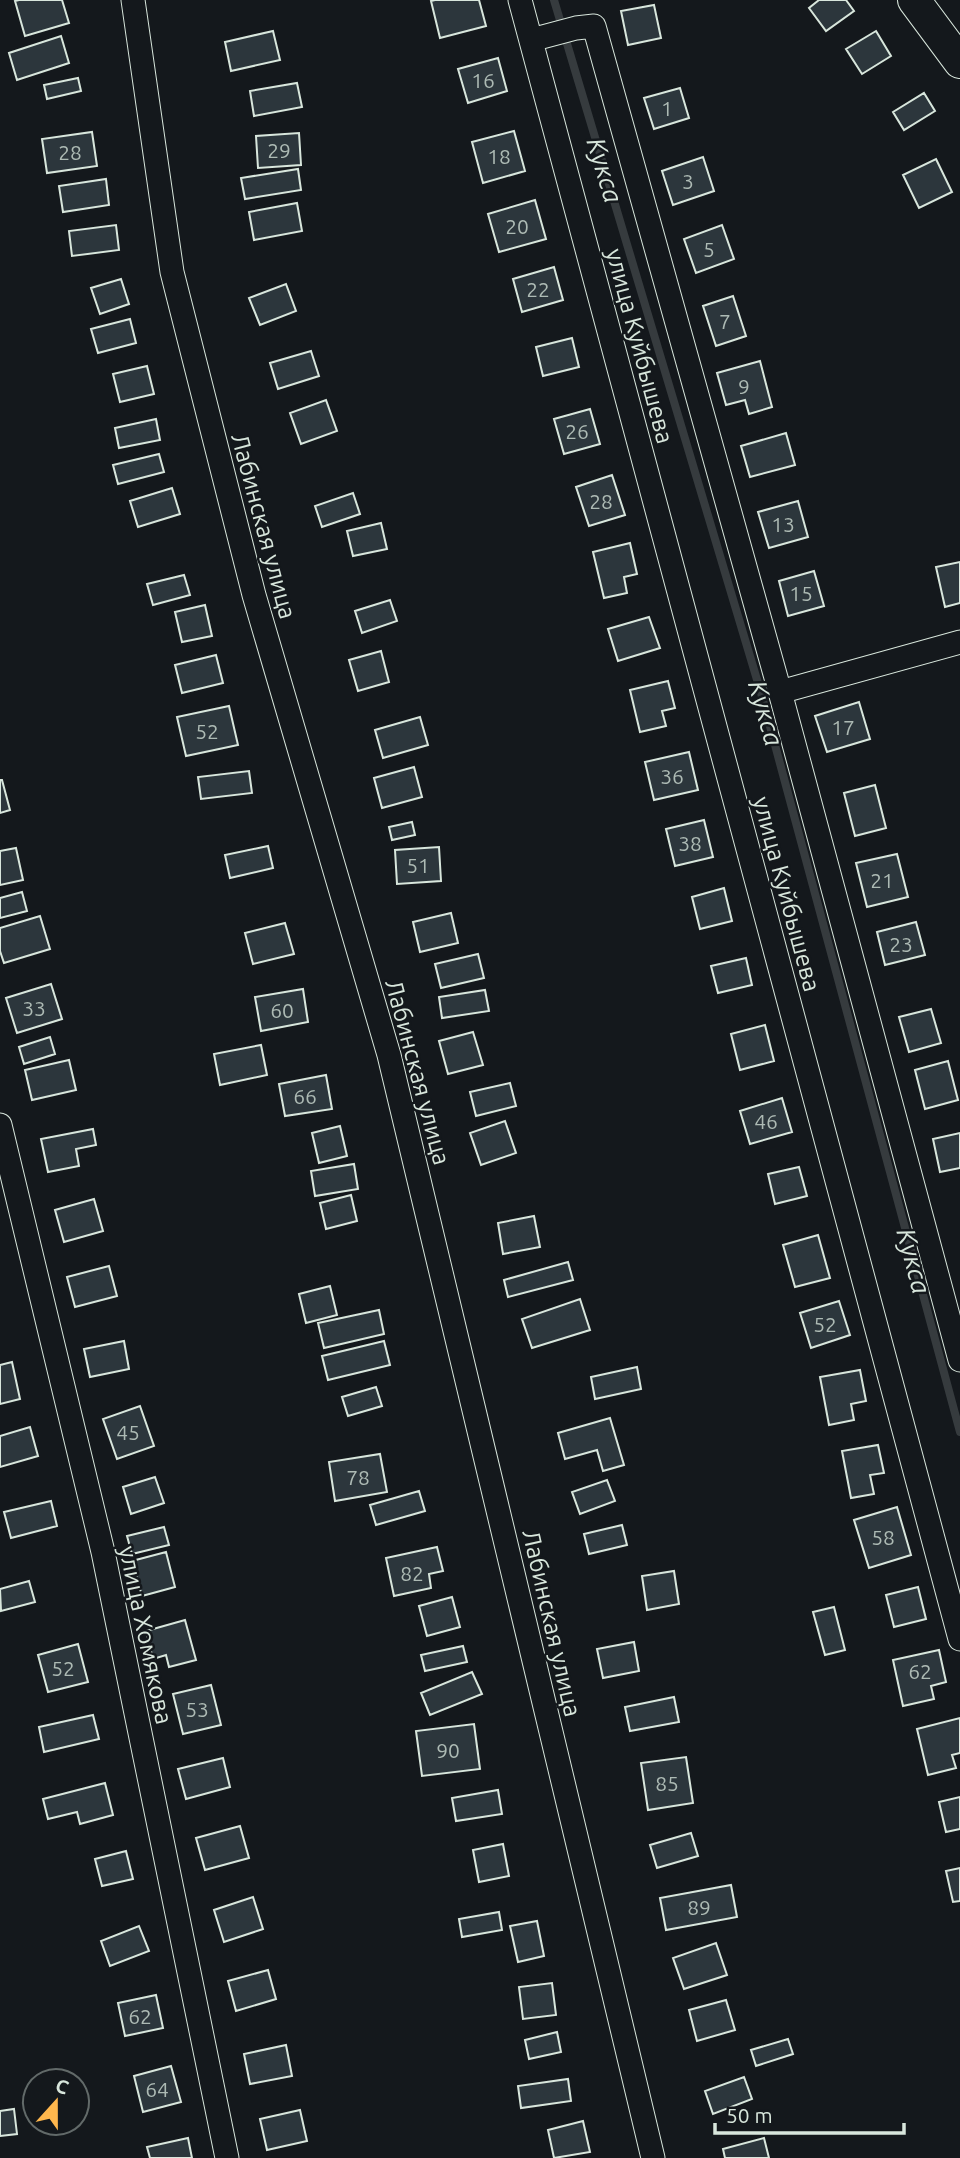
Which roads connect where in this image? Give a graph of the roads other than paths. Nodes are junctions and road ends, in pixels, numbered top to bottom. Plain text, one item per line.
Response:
1 (133, 0) edge
2 (520, 0) edge
3 (914, 0) edge
4 (542, 38) junction
5 (960, 62) edge
6 (960, 642) edge
7 (780, 692) junction
8 (0, 1125) edge
9 (960, 1360) edge
10 (960, 1639) edge
11 (227, 2158) edge
12 (653, 2158) edge

1 - 12 street, Лабинская улица
2 - 4 street, улица Куйбышева
3 - 5 street
4 - 7 street, улица Куйбышева
4 - 10 street, улица Куйбышева
6 - 7 street
7 - 9 street, улица Куйбышева
8 - 11 street, улица Хомякова

